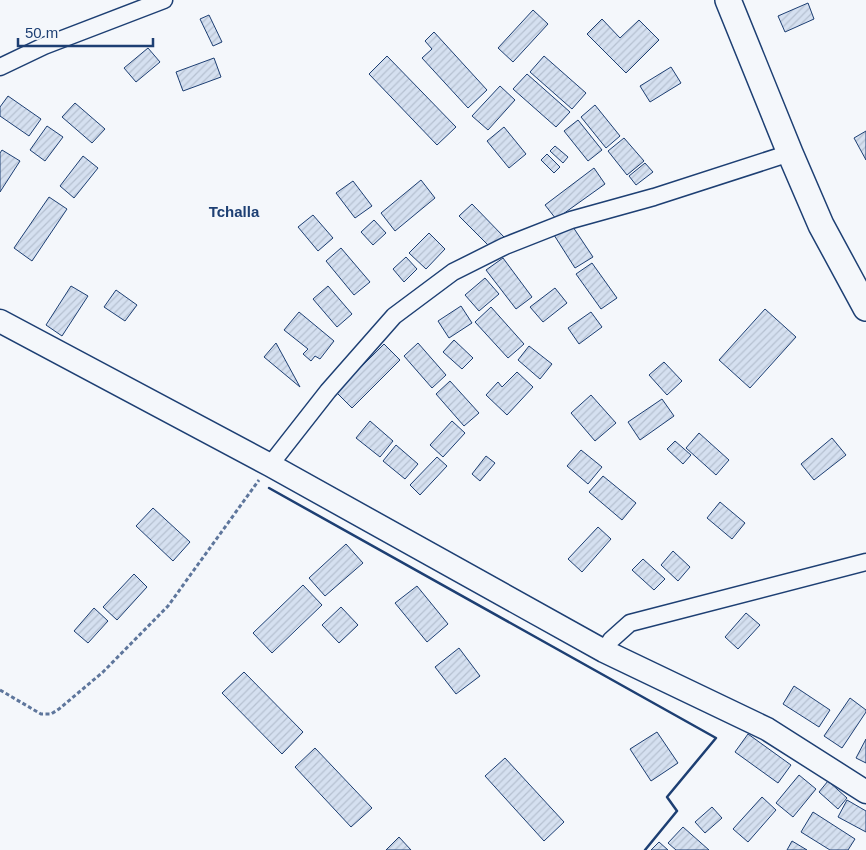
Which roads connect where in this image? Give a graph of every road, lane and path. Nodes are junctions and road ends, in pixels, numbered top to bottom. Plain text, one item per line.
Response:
1 (164, 0) edge
2 (728, 0) edge
3 (0, 67) edge
4 (790, 153) junction
5 (866, 308) edge
6 (0, 321) edge
7 (270, 465) junction
8 (866, 562) edge
9 (604, 651) junction
10 (0, 690) edge
11 (866, 792) edge

1 - 3 street
2 - 4 main road
4 - 5 main road
4 - 7 street
6 - 7 street
7 - 9 street
7 - 10 path
8 - 9 street
9 - 11 street

